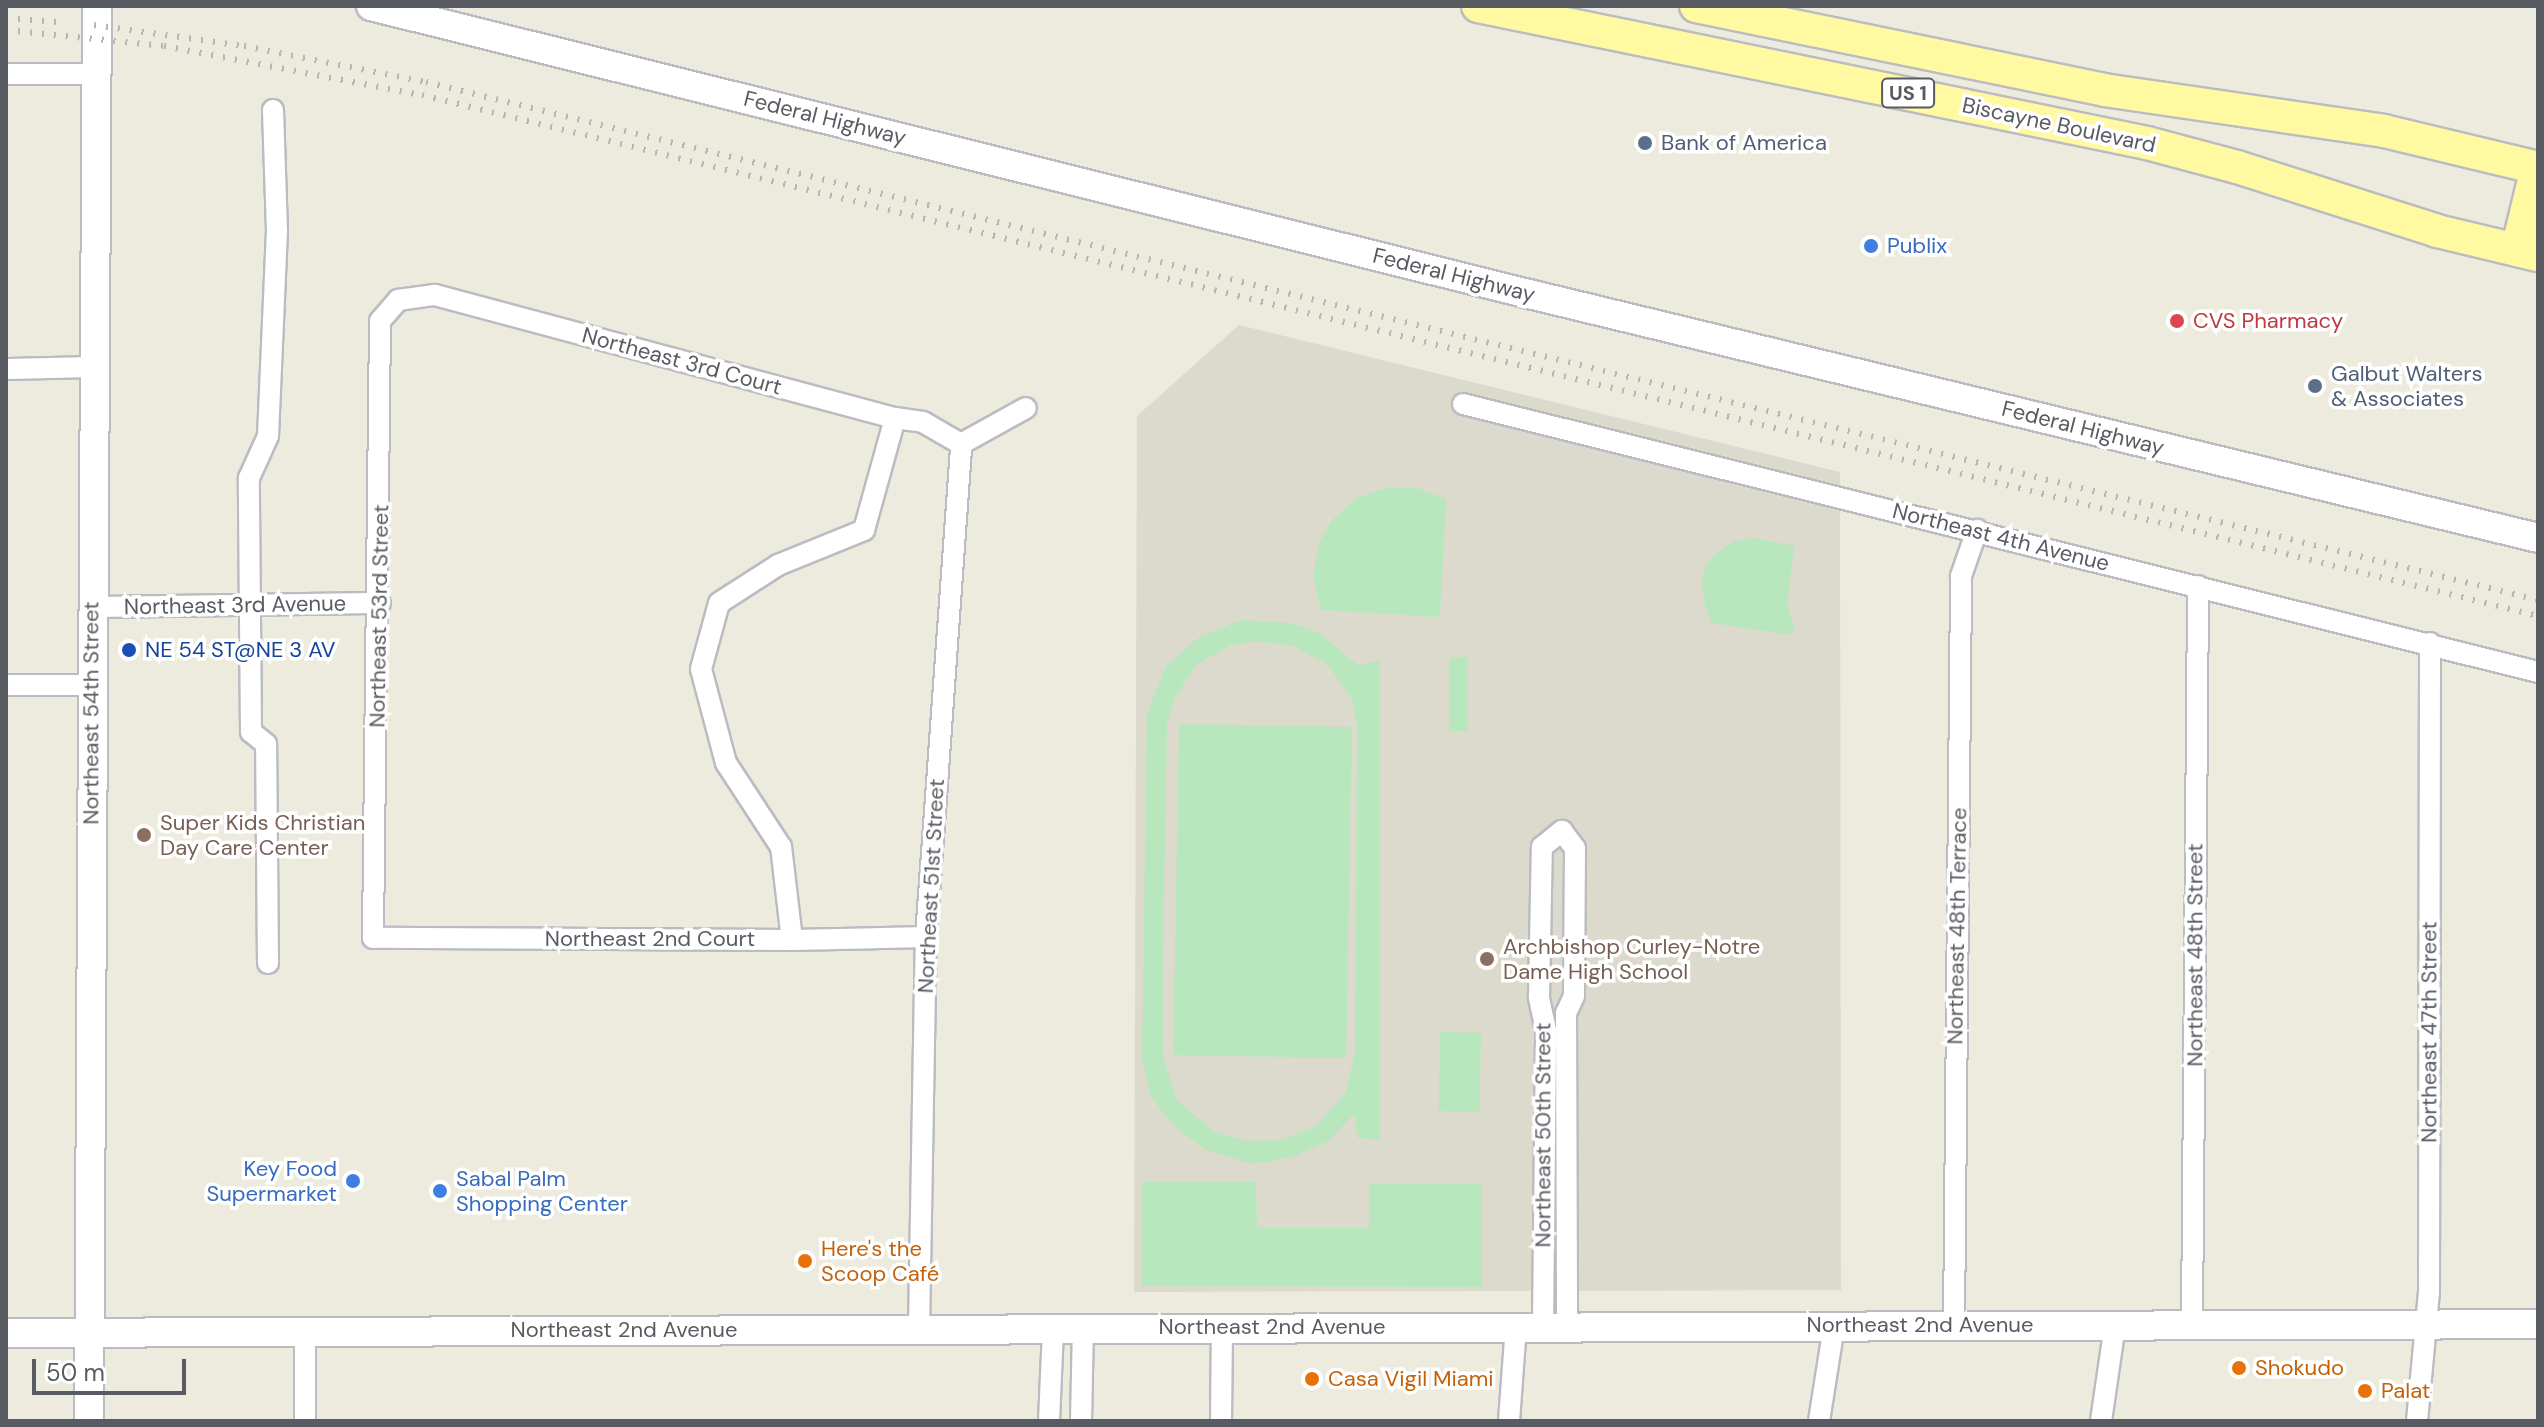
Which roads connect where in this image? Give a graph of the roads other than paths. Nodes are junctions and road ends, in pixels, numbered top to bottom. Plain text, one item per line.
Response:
1 (371, 6) edge
2 (1478, 6) edge
3 (1696, 6) edge
4 (101, 10) edge
5 (6, 74) edge
6 (96, 74) junction
7 (2155, 99) junction
8 (273, 110) dead end
9 (2085, 130) junction
10 (2538, 168) edge
11 (2528, 253) edge
12 (398, 300) joint
13 (92, 367) junction
14 (6, 369) edge
15 (1463, 404) dead end
16 (1026, 408) dead end
17 (895, 418) junction
18 (961, 444) junction
19 (1977, 530) junction
20 (2538, 538) edge
21 (2198, 586) junction
22 (380, 603) junction
23 (253, 606) junction
24 (91, 607) junction
25 (2430, 643) junction
26 (2538, 672) edge
27 (6, 685) edge
28 (91, 685) junction
29 (926, 937) junction
30 (373, 938) joint
31 (792, 940) junction
32 (268, 963) dead end
33 (2538, 1324) edge
34 (1954, 1325) junction
35 (2115, 1325) junction
36 (2192, 1325) junction
37 (2424, 1325) junction
38 (1542, 1326) junction
39 (1834, 1326) junction
40 (1222, 1327) junction
41 (919, 1329) junction
42 (1053, 1329) junction
43 (1083, 1329) junction
44 (305, 1331) junction
45 (89, 1332) junction
46 (6, 1333) edge
47 (89, 1421) edge
48 (305, 1421) edge
49 (1049, 1421) edge
50 (1081, 1421) edge
51 (1221, 1421) edge
52 (1509, 1421) edge
53 (1819, 1421) edge
54 (2101, 1421) edge
55 (2417, 1421) edge

1 - 20 main road, Federal Highway
2 - 9 main road, Biscayne Boulevard / US 1
3 - 7 main road, Biscayne Boulevard / US 1
4 - 6 main road, Northeast 54th Street
5 - 6 street
6 - 13 main road, Northeast 54th Street
7 - 9 main road
7 - 10 main road, Biscayne Boulevard / US 1
8 - 23 street
9 - 11 main road, Biscayne Boulevard / US 1
10 - 11 main road
12 - 17 street, Northeast 3rd Court
12 - 22 street, Northeast 53rd Street
13 - 14 street
13 - 24 main road, Northeast 54th Street
15 - 19 street, Northeast 4th Avenue
16 - 18 street
17 - 18 street, Northeast 3rd Court
17 - 31 street
18 - 29 street, Northeast 51st Street
19 - 21 street, Northeast 4th Avenue
19 - 34 street, Northeast 48th Terrace
21 - 25 street, Northeast 4th Avenue
21 - 36 street, Northeast 48th Street
22 - 23 street, Northeast 3rd Avenue
22 - 30 street, Northeast 53rd Street
23 - 24 street, Northeast 3rd Avenue
23 - 32 street
24 - 28 main road, Northeast 54th Street
25 - 26 street, Northeast 4th Avenue
25 - 37 street, Northeast 47th Street
27 - 28 street
28 - 45 main road, Northeast 54th Street
29 - 31 street, Northeast 2nd Court
29 - 41 street, Northeast 51st Street
30 - 31 street, Northeast 2nd Court
33 - 37 main road, Northeast 2nd Avenue
34 - 35 main road, Northeast 2nd Avenue
34 - 39 main road, Northeast 2nd Avenue
35 - 36 main road, Northeast 2nd Avenue
35 - 54 street
36 - 37 main road, Northeast 2nd Avenue
37 - 55 street, Northeast 47th Street
38 - 38 street, Northeast 50th Street
38 - 39 main road, Northeast 2nd Avenue
38 - 40 main road, Northeast 2nd Avenue
38 - 52 street, Northeast 50th Street
39 - 53 street
40 - 43 main road, Northeast 2nd Avenue
40 - 51 street
41 - 42 main road, Northeast 2nd Avenue
41 - 44 main road, Northeast 2nd Avenue
42 - 43 main road, Northeast 2nd Avenue
42 - 49 street
43 - 50 street
44 - 45 main road, Northeast 2nd Avenue
44 - 48 street
45 - 46 main road, Northeast 2nd Avenue
45 - 47 main road, Northeast 54th Street

